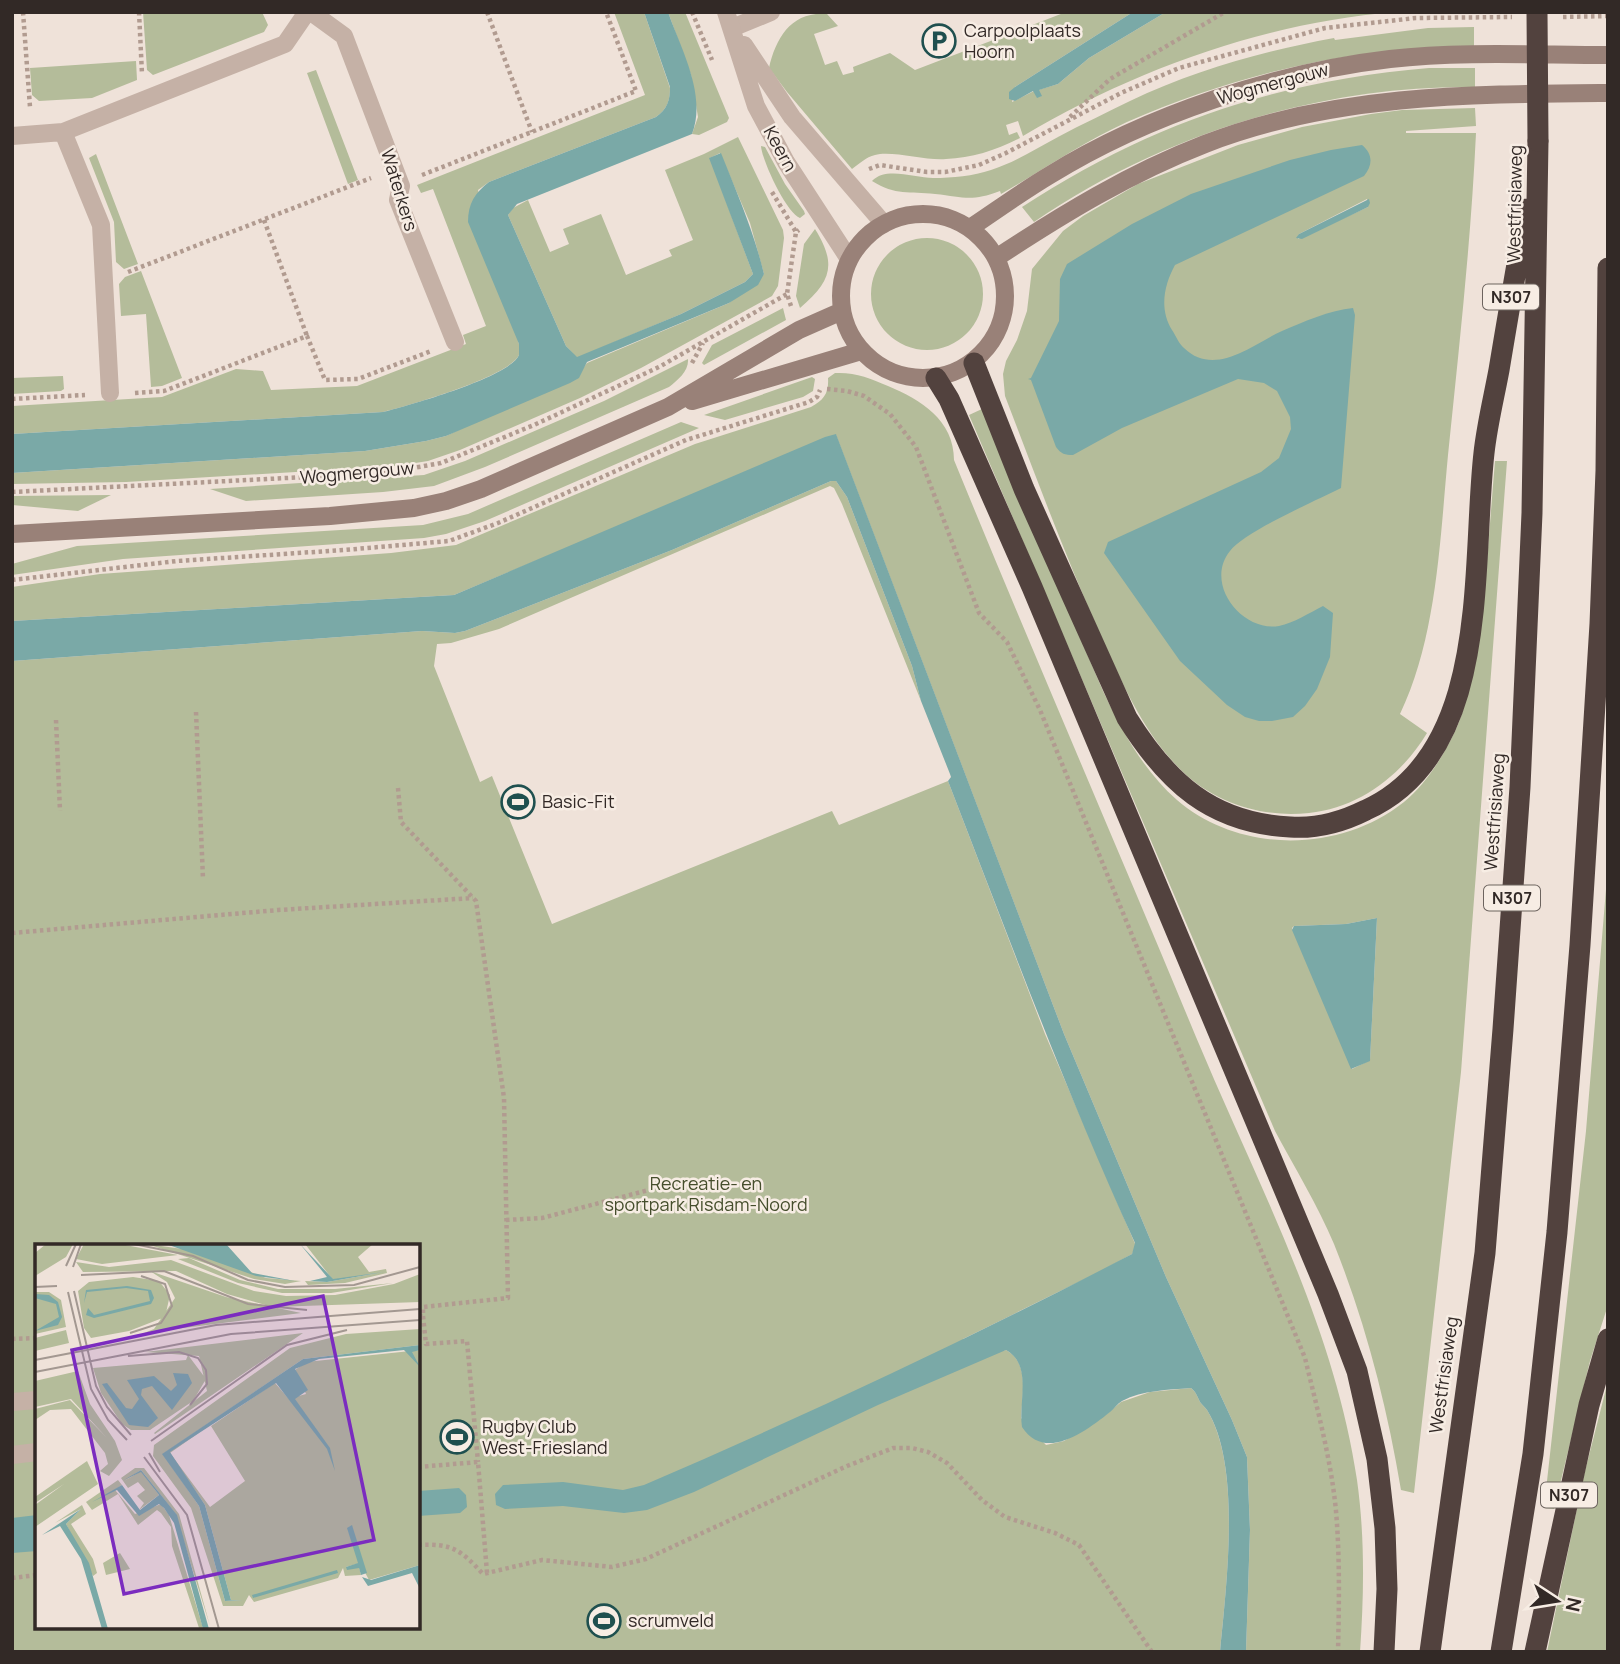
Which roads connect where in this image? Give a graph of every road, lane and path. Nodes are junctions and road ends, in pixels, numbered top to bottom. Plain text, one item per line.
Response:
1 (23, 12) edge
2 (139, 12) edge
3 (309, 12) edge
4 (487, 12) edge
5 (606, 12) edge
6 (771, 12) edge
7 (1225, 12) edge
8 (1537, 12) edge
9 (729, 20) edge
10 (1608, 55) edge
11 (1608, 93) edge
12 (152, 97) junction
13 (1066, 121) dead end
14 (63, 132) junction
15 (532, 132) junction
16 (36, 134) junction
17 (12, 136) edge
18 (1538, 141) junction
19 (397, 176) junction
20 (264, 220) junction
21 (884, 224) junction
22 (970, 228) junction
23 (996, 258) junction
24 (849, 259) junction
25 (1608, 268) edge
26 (104, 281) junction
27 (788, 294) dead end
28 (842, 311) junction
29 (307, 336) junction
30 (455, 342) joint
31 (860, 351) junction
32 (974, 363) junction
33 (936, 378) junction
34 (820, 388) dead end
35 (110, 393) junction
36 (12, 399) edge
37 (668, 407) junction
38 (12, 492) edge
39 (12, 534) edge
40 (196, 712) dead end
41 (56, 720) dead end
42 (398, 788) dead end
43 (60, 811) dead end
44 (203, 879) dead end
45 (474, 898) junction
46 (12, 933) edge
47 (664, 1186) dead end
48 (506, 1220) junction
49 (421, 1316) edge
50 (35, 1338) edge
51 (12, 1339) edge
52 (1608, 1339) edge
53 (35, 1400) edge
54 (12, 1402) edge
55 (35, 1452) edge
56 (12, 1455) edge
57 (478, 1462) junction
58 (420, 1467) edge
59 (420, 1545) edge
60 (486, 1573) junction
61 (35, 1576) edge
62 (12, 1577) edge
63 (1152, 1652) edge
64 (1338, 1652) edge
65 (1384, 1652) edge
66 (1430, 1652) edge
67 (1502, 1652) edge
68 (1535, 1652) edge

1 - 16 path
2 - 12 path
3 - 12 street, Waterkers
3 - 19 street, Waterkers
4 - 15 path
5 - 15 path
6 - 9 street
7 - 13 path
8 - 18 highway, Westfrisiaweg / N307, bridge
9 - 21 street, Keern
9 - 24 street, Keern
10 - 22 street, Wogmergouw
11 - 23 street
12 - 14 street, Waterkers
14 - 16 street, Waterkers
14 - 26 street
15 - 19 path
16 - 17 street, Waterkers
18 - 32 highway, N307
18 - 66 highway, Westfrisiaweg / N307
19 - 20 path
19 - 30 street, Waterkers
20 - 26 path
20 - 29 path
21 - 22 street
21 - 24 street
22 - 23 street
23 - 32 street
24 - 28 street
25 - 67 highway, N307
26 - 35 street
27 - 38 path, Wogmergouw
28 - 31 street
28 - 37 street
29 - 30 path
29 - 35 path
31 - 33 street
31 - 37 street
32 - 33 street
33 - 65 highway
34 - 64 path
35 - 36 path
37 - 39 street
40 - 44 path
41 - 43 path
42 - 45 path
45 - 46 path
45 - 48 path
47 - 48 path
48 - 49 path
49 - 57 path
50 - 51 path
52 - 68 highway, N307
53 - 54 street
55 - 56 street
57 - 58 path
57 - 60 path
59 - 60 path
60 - 63 path
61 - 62 path

